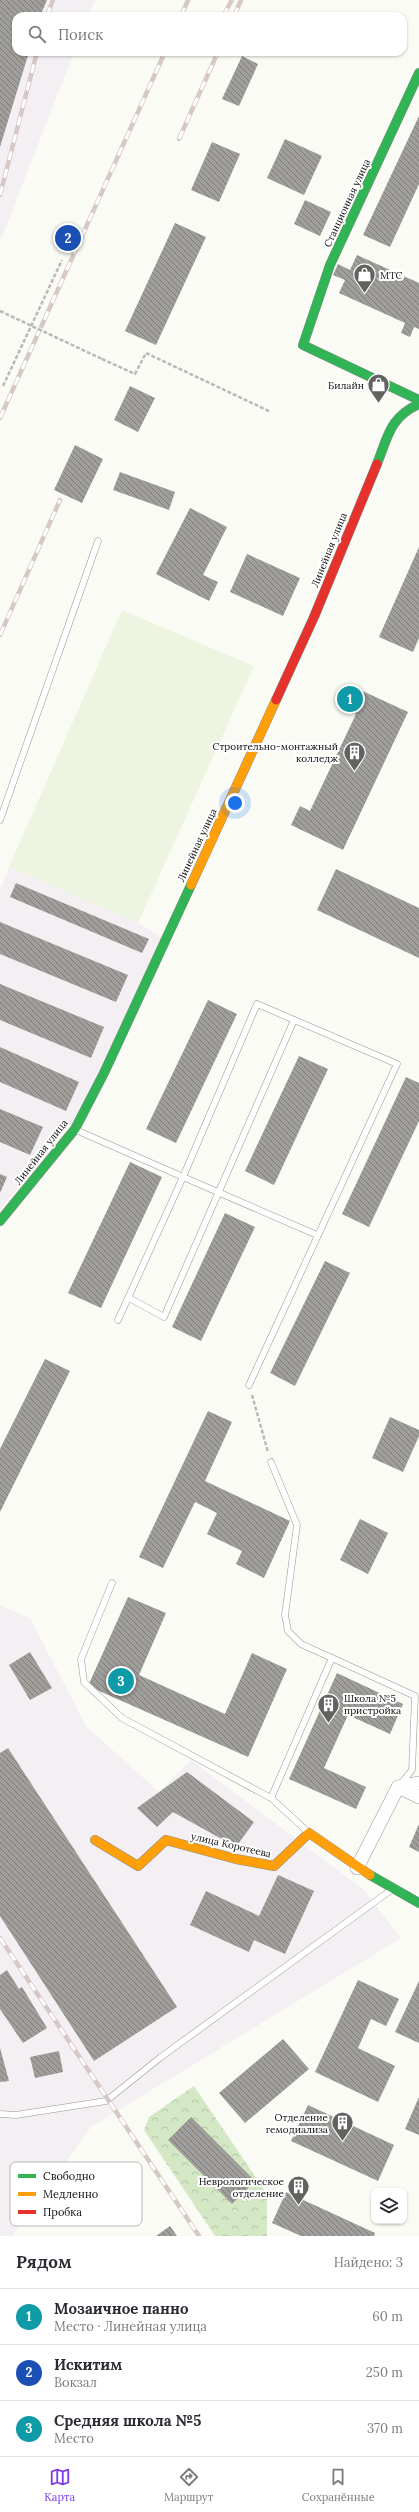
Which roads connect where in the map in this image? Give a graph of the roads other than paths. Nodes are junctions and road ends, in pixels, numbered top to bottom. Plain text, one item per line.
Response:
1 (419, 73) edge
2 (419, 400) edge
3 (419, 404) edge
4 (98, 541) dead end
5 (0, 820) edge
6 (294, 1020) junction
7 (75, 1129) junction
8 (183, 1177) junction
9 (219, 1192) junction
10 (0, 1221) edge
11 (317, 1235) junction
12 (129, 1298) junction
13 (118, 1320) dead end
14 (249, 1385) road end
15 (271, 1462) road end
16 (112, 1583) dead end
17 (332, 1658) junction
18 (419, 1783) edge
19 (398, 1787) junction
20 (419, 1797) edge
21 (271, 1798) junction
22 (309, 1833) junction
23 (95, 1840) dead end
24 (357, 1868) junction
25 (392, 1889) junction
26 (419, 1903) edge
27 (0, 2114) edge

1 - 2 main road, Станционная улица
3 - 7 main road, Линейная улица
4 - 5 lane
6 - 8 lane
6 - 9 lane
6 - 11 lane
7 - 8 lane
7 - 10 main road, Линейная улица
8 - 9 lane
8 - 12 lane
9 - 11 lane
9 - 12 lane
11 - 14 lane
12 - 13 lane
15 - 17 lane
16 - 21 lane
17 - 19 lane
17 - 21 lane
18 - 19 street
19 - 20 street
19 - 24 street
21 - 22 lane
22 - 23 main road, улица Коротеева
22 - 24 main road
24 - 25 main road
25 - 26 main road
25 - 27 lane

